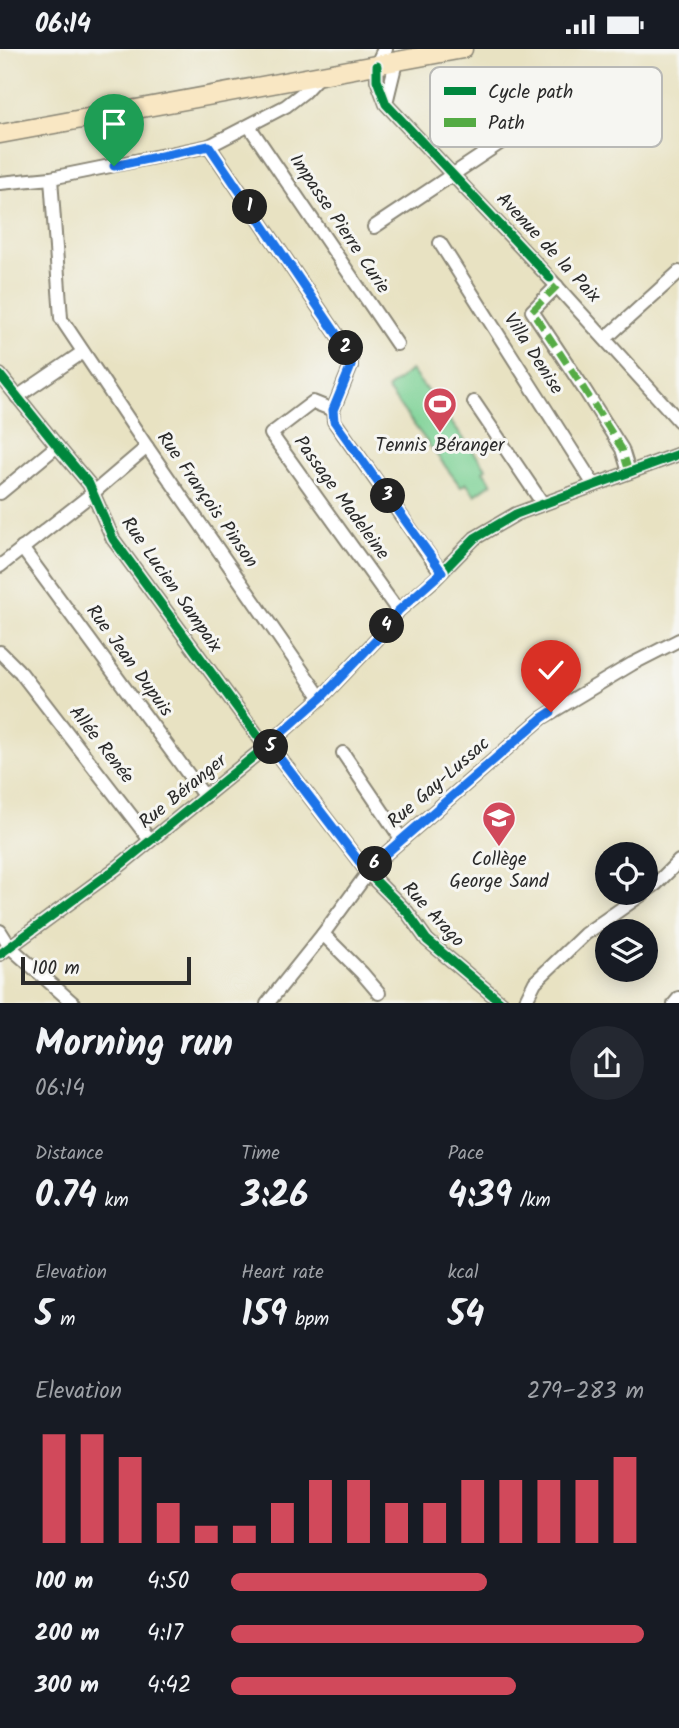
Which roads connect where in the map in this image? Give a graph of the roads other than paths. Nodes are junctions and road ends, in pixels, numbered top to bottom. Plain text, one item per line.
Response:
1 (463, 49) edge
2 (391, 55) edge
3 (377, 66) junction
4 (319, 76) junction
5 (386, 104) junction
6 (249, 126) junction
7 (0, 134) edge
8 (209, 146) junction
9 (493, 147) edge
10 (452, 174) junction
11 (51, 178) junction
12 (0, 183) edge
13 (374, 227) dead end
14 (440, 243) dead end
15 (679, 272) edge
16 (557, 286) junction
17 (605, 339) junction
18 (397, 344) dead end
19 (83, 352) junction
20 (0, 375) edge
21 (18, 397) junction
22 (474, 402) dead end
23 (333, 410) junction
24 (679, 421) edge
25 (57, 446) junction
26 (147, 447) junction
27 (679, 454) edge
28 (629, 472) junction
29 (594, 485) junction
30 (0, 493) edge
31 (93, 493) junction
32 (543, 504) junction
33 (22, 548) junction
34 (0, 566) edge
35 (442, 572) junction
36 (398, 611) junction
37 (679, 640) edge
38 (0, 652) edge
39 (321, 698) junction
40 (269, 744) junction
41 (343, 753) dead end
42 (205, 797) junction
43 (150, 839) junction
44 (402, 840) junction
45 (679, 861) edge
46 (368, 873) junction
47 (658, 882) edge
48 (627, 905) edge
49 (0, 931) edge
50 (323, 934) junction
51 (5, 950) edge
52 (379, 993) dead end
53 (679, 998) edge
54 (74, 1003) edge
55 (267, 1003) edge
56 (503, 1003) edge
57 (524, 1003) edge
58 (674, 1003) edge

1 - 2 main road
2 - 3 main road
2 - 5 street
3 - 4 main road
3 - 5 street, Avenue de la Paix
4 - 6 street
4 - 7 main road
5 - 10 street, Avenue de la Paix
6 - 8 street
6 - 18 street, Impasse Pierre Curie
8 - 11 street
8 - 23 street
9 - 10 street
10 - 13 street
10 - 16 street, Avenue de la Paix
11 - 12 street
11 - 19 street, Rue François Pinson
14 - 29 street, Villa Denise
15 - 17 street
16 - 17 street, Avenue de la Paix
16 - 28 street
17 - 24 street, Avenue de la Paix
19 - 21 street
19 - 26 street, Rue François Pinson
20 - 21 street, Rue Lucien Sampaix
21 - 25 street, Rue Lucien Sampaix
22 - 32 street
23 - 35 street
23 - 36 street, Passage Madeleine
25 - 30 street
25 - 31 street, Rue Lucien Sampaix
26 - 31 street
26 - 39 street, Rue François Pinson
27 - 28 street, Rue Béranger
28 - 29 street, Rue Béranger
29 - 32 street, Rue Béranger
31 - 33 street
31 - 40 street, Rue Lucien Sampaix
32 - 35 street, Rue Béranger
33 - 34 street
33 - 42 street, Rue Jean Dupuis
35 - 36 street, Rue Béranger
36 - 39 street, Rue Béranger
37 - 44 street, Rue Gay-Lussac
38 - 43 street, Allée Renée
39 - 40 street, Rue Béranger
40 - 42 street, Rue Béranger
40 - 46 street, Rue Arago
41 - 44 street
42 - 43 street, Rue Béranger
43 - 51 street, Rue Béranger
44 - 46 street, Rue Gay-Lussac
45 - 47 street
46 - 50 street, Rue Gay-Lussac
46 - 56 street, Rue Arago
48 - 57 street
49 - 51 street
50 - 52 street
50 - 55 street, Rue Gay-Lussac
51 - 54 street
53 - 58 street

